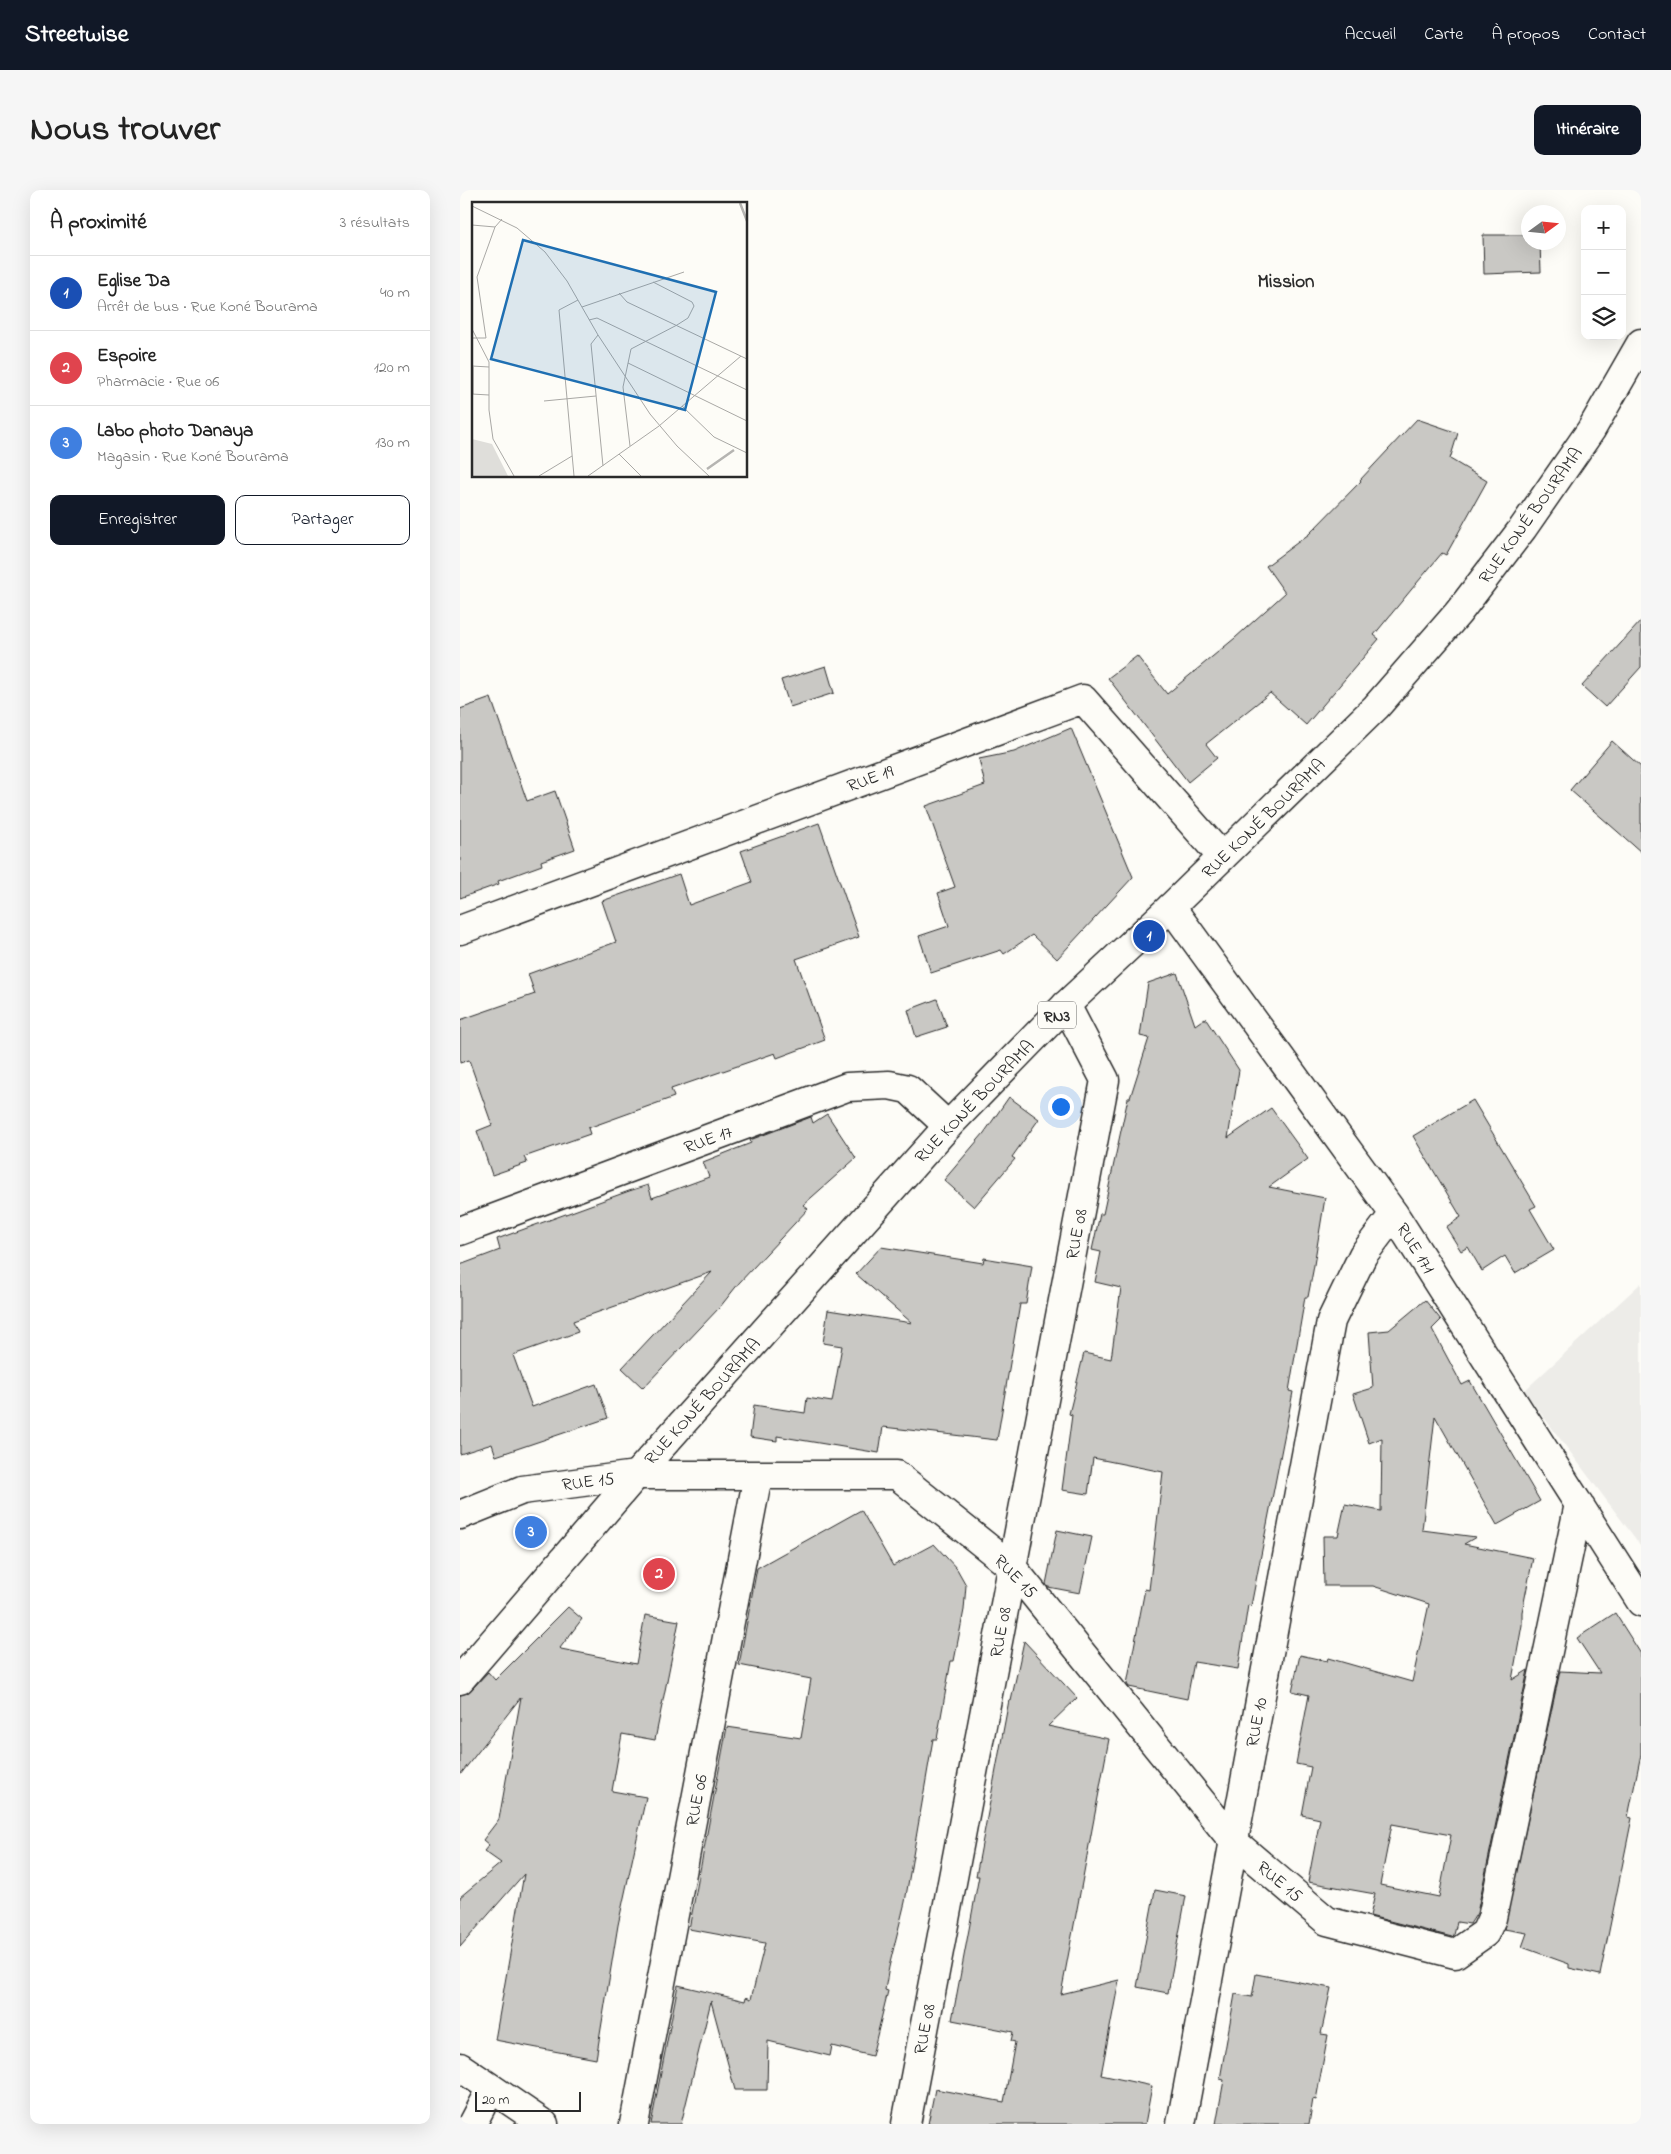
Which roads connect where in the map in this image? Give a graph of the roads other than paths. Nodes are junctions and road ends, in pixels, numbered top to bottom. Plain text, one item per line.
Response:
1 (1641, 343) edge
2 (1222, 857) junction
3 (1171, 907) junction
4 (460, 930) edge
5 (1066, 1005) junction
6 (948, 1126) junction
7 (1394, 1214) junction
8 (460, 1231) edge
9 (636, 1475) junction
10 (758, 1475) junction
11 (1579, 1504) junction
12 (460, 1515) edge
13 (1012, 1566) junction
14 (1641, 1602) edge
15 (460, 1680) edge
16 (1234, 1842) junction
17 (460, 2068) edge
18 (491, 2088) junction
19 (472, 2124) edge
20 (544, 2124) edge
21 (634, 2124) edge
22 (906, 2124) edge
23 (1181, 2124) edge

1 - 2 main road, RUE KONÉ BOURAMA / RN3
2 - 3 main road, RUE KONÉ BOURAMA / RN3
2 - 4 main road, RUE 19
3 - 5 main road, RUE KONÉ BOURAMA / RN3
3 - 7 main road, RUE 171
5 - 6 main road, RUE KONÉ BOURAMA / RN3
5 - 13 main road, RUE 08
6 - 8 main road, RUE 17
6 - 9 main road, RUE KONÉ BOURAMA / RN3
7 - 11 main road, RUE 171
7 - 16 main road, RUE 10
9 - 10 main road, RUE 15
9 - 12 main road, RUE 15
9 - 15 main road, RUE KONÉ BOURAMA / RN3
10 - 13 main road, RUE 15
10 - 21 main road, RUE 06
11 - 14 main road, RUE 171
11 - 16 main road, RUE 15
13 - 16 main road, RUE 15
13 - 22 main road, RUE 08
16 - 23 main road, RUE 10
17 - 18 main road
18 - 19 main road
18 - 20 main road

